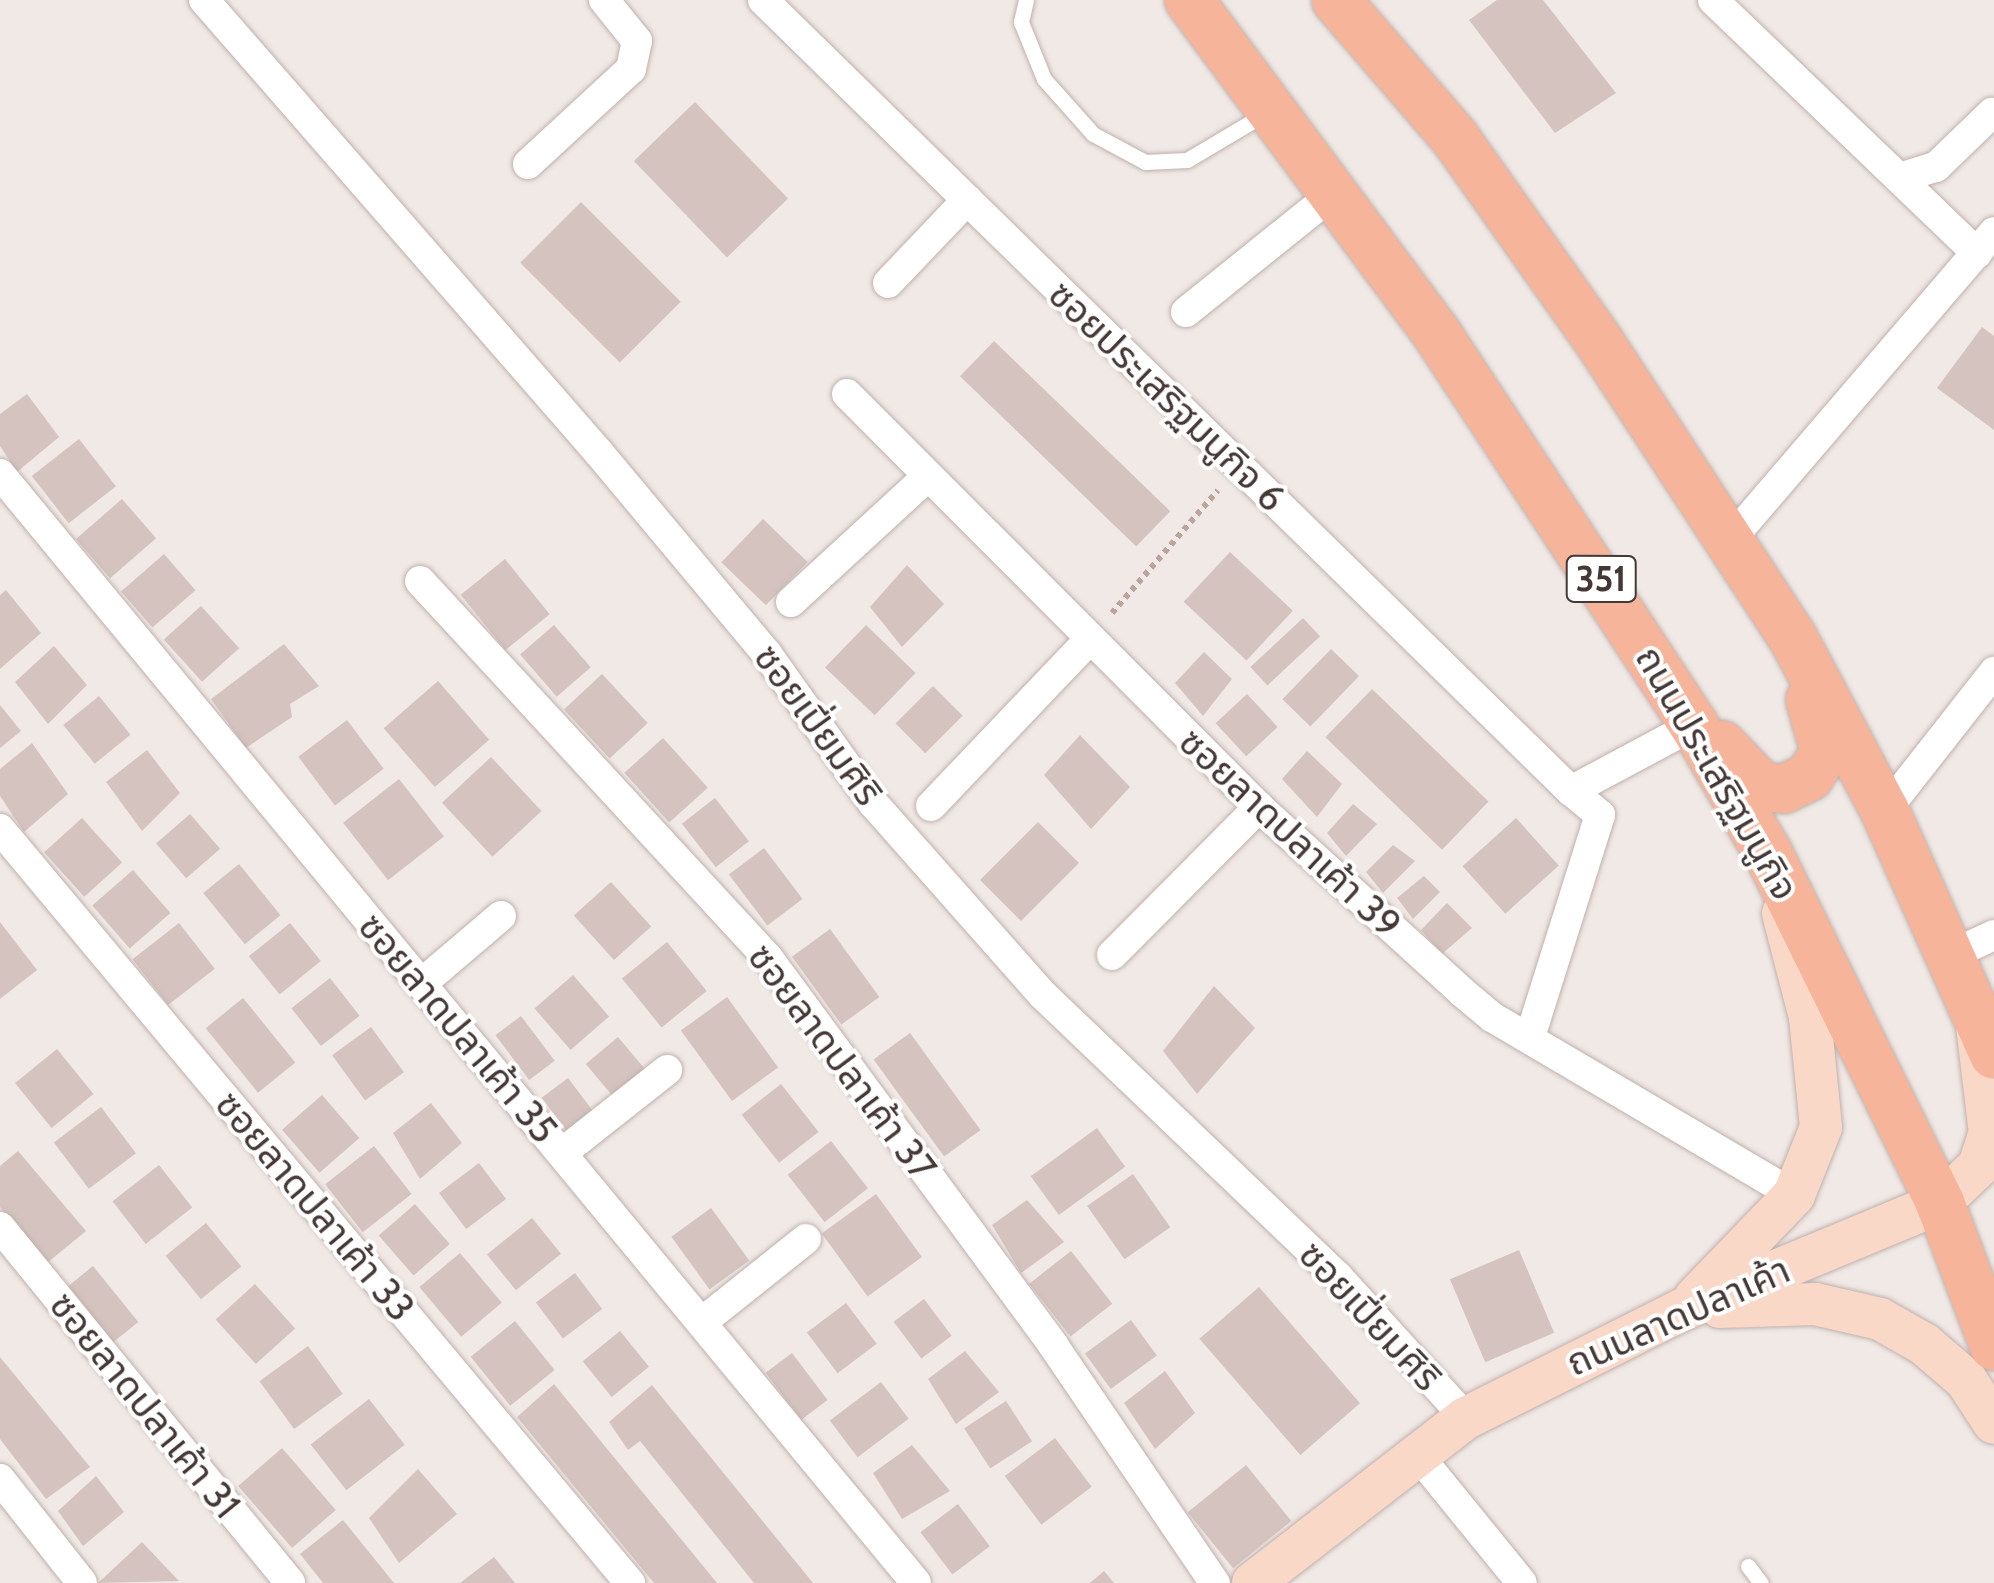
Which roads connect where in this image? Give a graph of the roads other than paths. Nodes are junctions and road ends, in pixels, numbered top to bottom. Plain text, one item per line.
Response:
1 (204, 0) edge
2 (604, 0) edge
3 (763, 0) edge
4 (1026, 0) edge
5 (1189, 0) edge
6 (1336, 0) edge
7 (1713, 0) edge
8 (1274, 108) junction
9 (1992, 113) edge
10 (528, 164) dead end
11 (1899, 178) junction
12 (1335, 192) junction
13 (967, 200) junction
14 (1985, 242) edge
15 (888, 283) dead end
16 (1186, 312) dead end
17 (848, 394) dead end
18 (0, 474) edge
19 (927, 477) junction
20 (1739, 552) junction
21 (420, 581) dead end
22 (791, 602) dead end
23 (1617, 603) junction
24 (1088, 640) junction
25 (1994, 672) edge
26 (1694, 725) junction
27 (1571, 791) junction
28 (931, 806) dead end
29 (1259, 807) junction
30 (1885, 811) junction
31 (0, 829) edge
32 (1768, 853) junction
33 (501, 916) dead end
34 (1994, 935) edge
35 (1112, 955) dead end
36 (1951, 955) junction
37 (421, 984) junction
38 (1984, 995) edge
39 (1530, 1037) junction
40 (1994, 1055) edge
41 (667, 1070) dead end
42 (562, 1154) junction
43 (1794, 1195) junction
44 (1940, 1203) junction
45 (0, 1227) edge
46 (806, 1238) dead end
47 (1684, 1309) junction
48 (702, 1322) junction
49 (1994, 1346) edge
50 (1466, 1418) junction
51 (1994, 1423) edge
52 (1416, 1454) junction
53 (0, 1479) edge
54 (1748, 1566) dead end
55 (82, 1583) edge
56 (290, 1583) edge
57 (630, 1583) edge
58 (916, 1583) edge
59 (1215, 1583) edge
60 (1253, 1583) edge
61 (1522, 1583) edge
62 (1761, 1583) edge

1 - 50 street, ซอยเปี่ยมศิริ
2 - 10 street
3 - 13 street, ซอยประเสริฐมนูกิจ 6
4 - 8 lane
5 - 8 main road, ถนนประเสริฐมนูกิจ / 351
6 - 20 main road
7 - 11 street
8 - 12 main road, ถนนประเสริฐมนูกิจ / 351
9 - 11 street
11 - 14 street
12 - 16 street
12 - 23 main road, ถนนประเสริฐมนูกิจ / 351
13 - 15 street
13 - 27 street, ซอยประเสริฐมนูกิจ 6
14 - 20 street
17 - 19 street, ซอยลาดปลาเค้า 39
18 - 37 street, ซอยลาดปลาเค้า 35
19 - 22 street
19 - 24 street, ซอยลาดปลาเค้า 39
20 - 23 main road
20 - 30 main road
21 - 59 street, ซอยลาดปลาเค้า 37
23 - 26 main road, ถนนประเสริฐมนูกิจ / 351
24 - 28 street
24 - 29 street, ซอยลาดปลาเค้า 39
25 - 30 street
26 - 27 street
26 - 32 main road, ถนนประเสริฐมนูกิจ / 351
27 - 39 street, ซอยประเสริฐมนูกิจ 6
29 - 35 street
29 - 39 street, ซอยลาดปลาเค้า 39
30 - 36 main road
31 - 57 street, ซอยลาดปลาเค้า 33
32 - 43 main road
32 - 44 main road, ถนนประเสริฐมนูกิจ / 351
33 - 37 street
34 - 36 street
36 - 38 main road
37 - 42 street, ซอยลาดปลาเค้า 35
38 - 40 main road
38 - 44 main road, ถนนลาดปลาเค้า
39 - 43 street, ซอยลาดปลาเค้า 39
41 - 42 street
42 - 48 street, ซอยลาดปลาเค้า 35
43 - 47 main road
44 - 47 main road, ถนนลาดปลาเค้า
44 - 49 main road, ถนนประเสริฐมนูกิจ / 351
45 - 56 street, ซอยลาดปลาเค้า 31
46 - 48 street
47 - 50 main road, ถนนลาดปลาเค้า
47 - 51 main road
48 - 58 street, ซอยลาดปลาเค้า 35
50 - 52 main road, ถนนลาดปลาเค้า
52 - 60 main road, ถนนลาดปลาเค้า
52 - 61 street
53 - 55 street
54 - 62 lane

